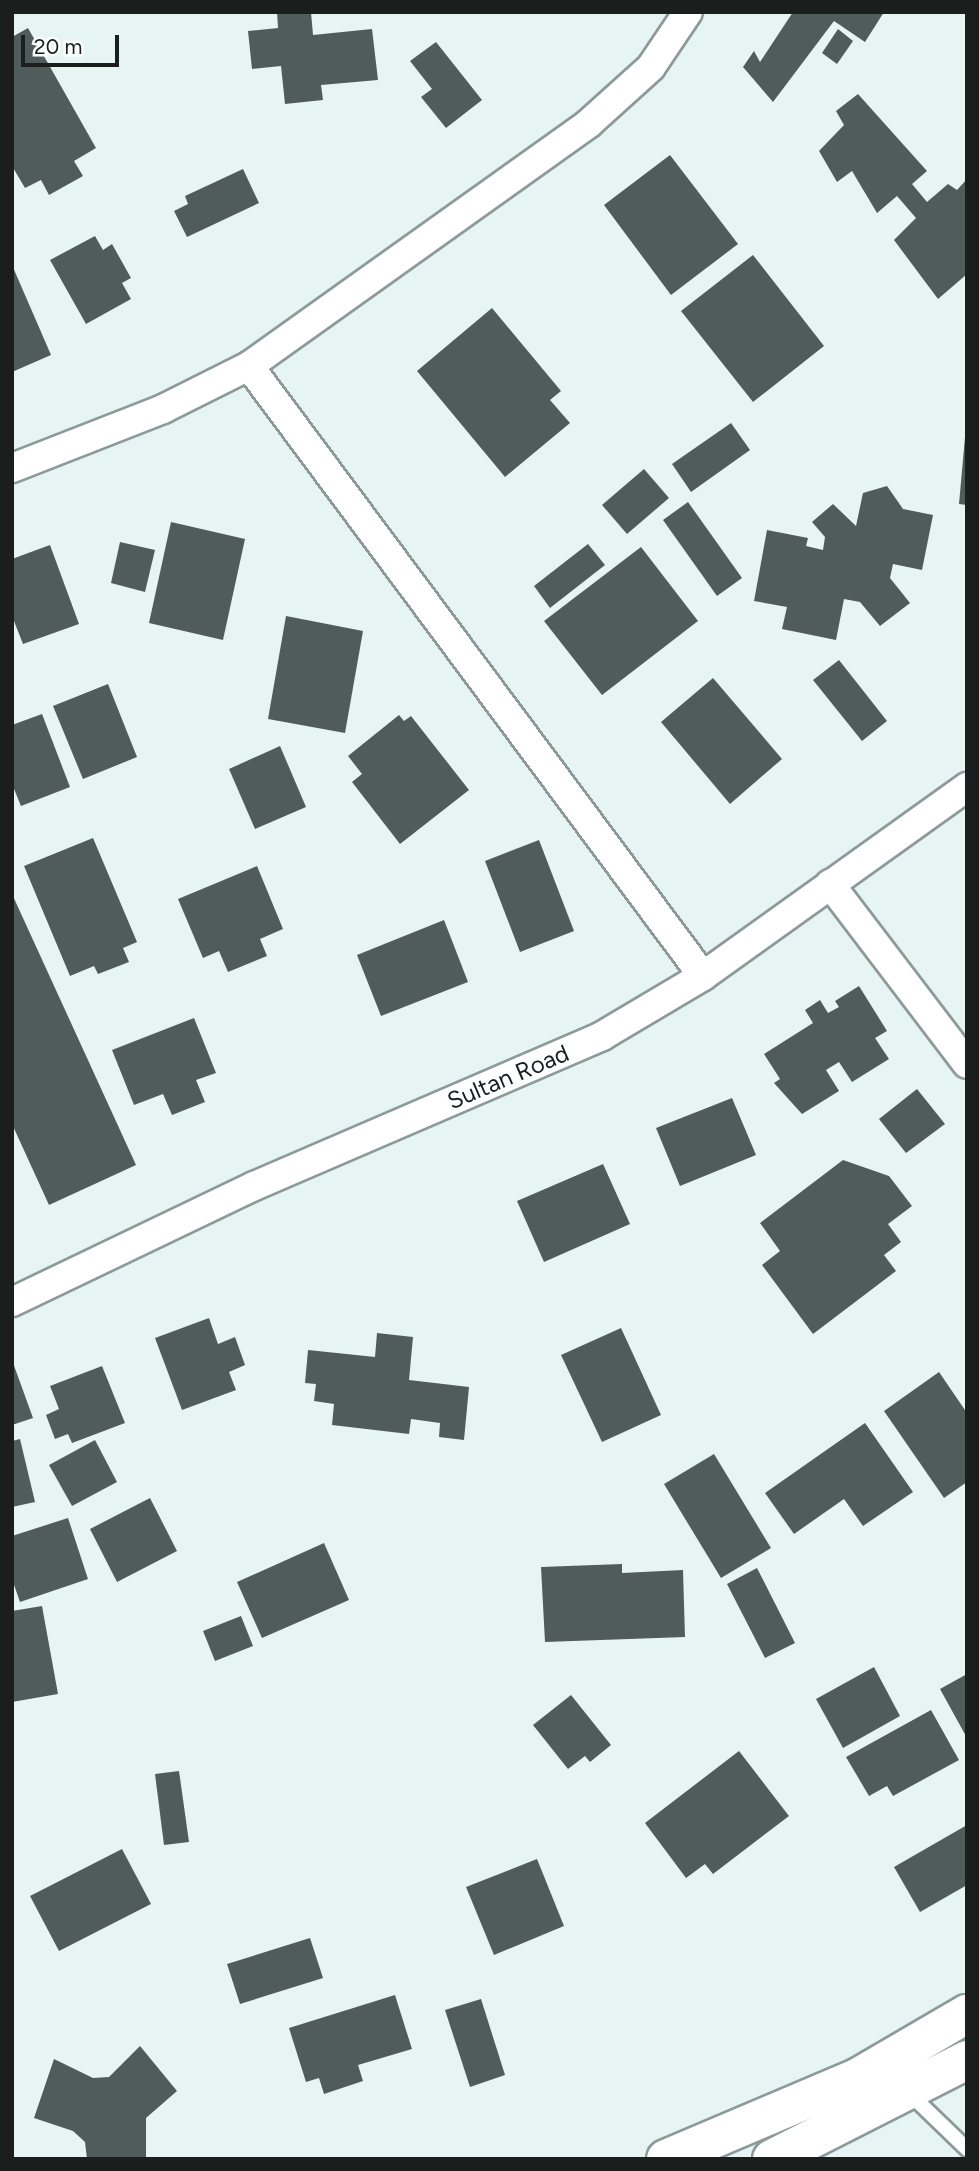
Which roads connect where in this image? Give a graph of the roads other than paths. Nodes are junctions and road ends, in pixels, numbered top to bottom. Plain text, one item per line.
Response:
1 (688, 12) edge
2 (249, 366) junction
3 (12, 468) edge
4 (967, 787) edge
5 (830, 884) junction
6 (703, 976) junction
7 (967, 1064) edge
8 (12, 1302) edge
9 (967, 2014) edge
10 (967, 2060) edge
11 (908, 2092) junction
12 (967, 2149) edge
13 (666, 2159) edge
14 (772, 2159) edge

1 - 2 street
2 - 3 street
2 - 6 street
4 - 5 street, Sultan Road
5 - 6 street, Sultan Road
5 - 7 street
6 - 8 street, Sultan Road
9 - 13 main road
10 - 11 main road
11 - 12 lane
11 - 14 main road

